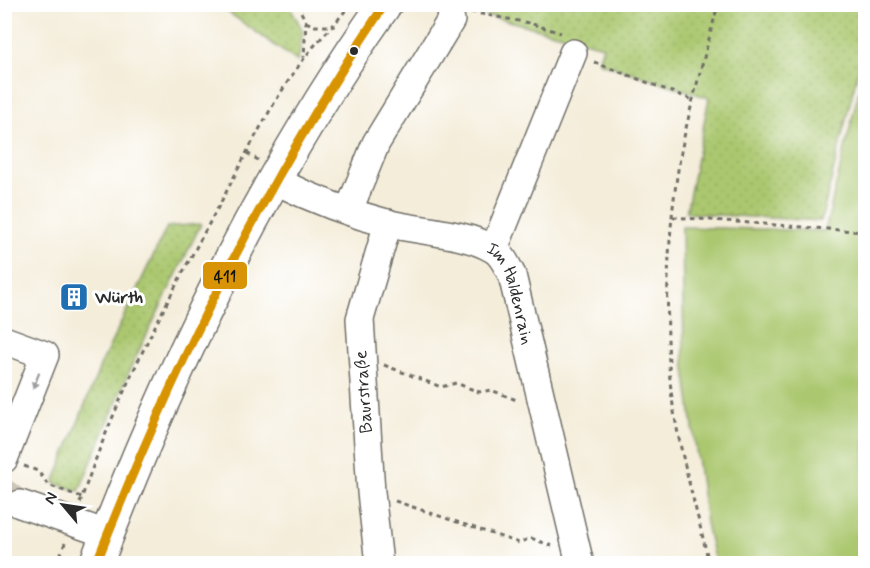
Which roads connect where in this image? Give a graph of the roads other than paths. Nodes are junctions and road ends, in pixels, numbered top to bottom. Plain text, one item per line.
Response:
1 (370, 7) edge
2 (459, 16) road end
3 (573, 53) road end
4 (274, 180) junction
5 (349, 210) junction
6 (388, 223) junction
7 (494, 249) junction
8 (10, 343) edge
9 (5, 459) edge
10 (20, 504) tunnel mouth
11 (101, 549) edge
12 (579, 559) edge
13 (380, 564) edge

1 - 4 main road
2 - 5 street
3 - 7 street
4 - 5 street, Im Haldenrain
4 - 11 main road
5 - 6 street, Im Haldenrain
6 - 7 street, Im Haldenrain
6 - 13 street, Baurstraße
7 - 12 street, Im Haldenrain
8 -> 9 street
10 - 11 street

